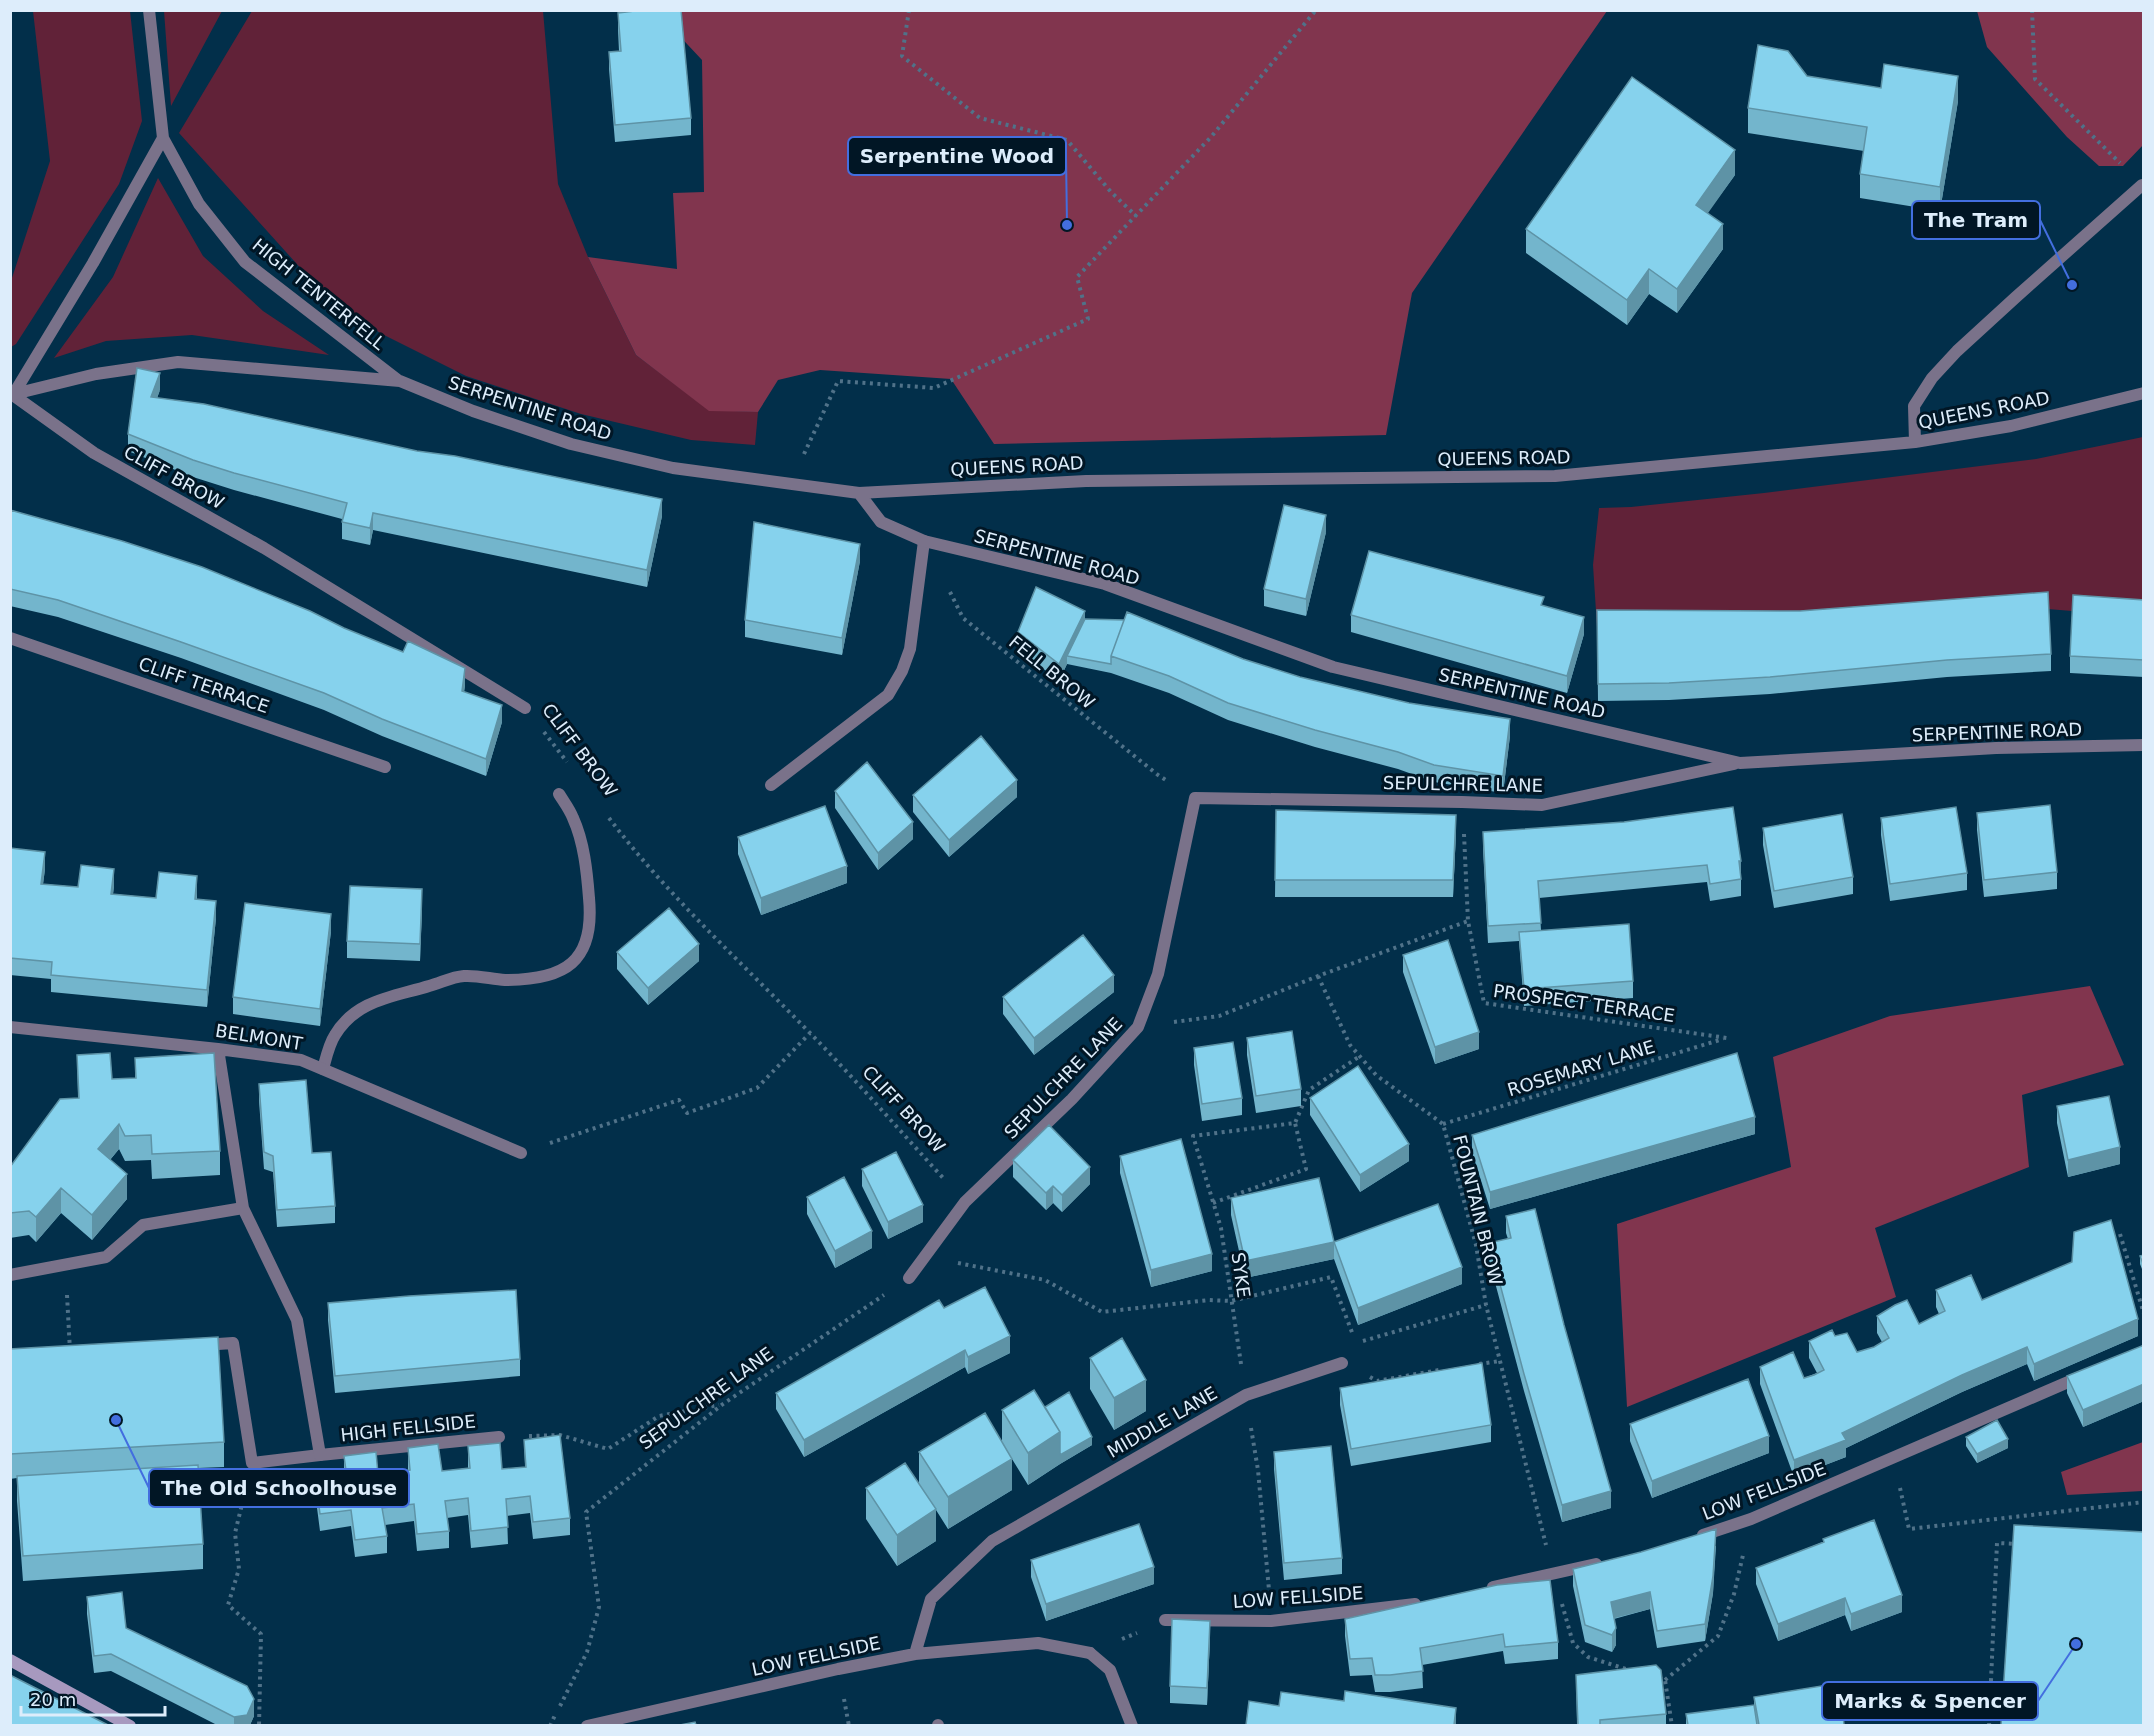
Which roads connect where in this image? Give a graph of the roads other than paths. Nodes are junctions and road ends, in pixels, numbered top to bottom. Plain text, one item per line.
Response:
1 (149, 10) edge
2 (163, 138) junction
3 (2142, 184) edge
4 (400, 381) junction
5 (2144, 393) edge
6 (12, 395) edge
7 (1915, 442) junction
8 (859, 494) junction
9 (924, 541) junction
10 (10, 638) edge
11 (525, 708) road end
12 (2144, 745) edge
13 (1740, 763) junction
14 (386, 766) dead end
15 (771, 785) dead end
16 (559, 794) dead end
17 (10, 1028) edge
18 (218, 1049) junction
19 (323, 1069) junction
20 (521, 1153) road end
21 (243, 1208) junction
22 (10, 1275) edge
23 (909, 1278) road end
24 (188, 1346) edge
25 (1342, 1363) road end
26 (2090, 1372) edge
27 (499, 1437) road end
28 (320, 1455) junction
29 (1689, 1539) edge
30 (1611, 1560) edge
31 (1486, 1588) edge
32 (1430, 1601) edge
33 (1165, 1620) road end
34 (915, 1654) junction
35 (10, 1660) edge
36 (130, 1725) edge
37 (587, 1725) edge
38 (1132, 1725) edge

1 - 2 street, HIGH TENTERFELL
2 - 4 street, HIGH TENTERFELL
2 - 6 street
3 - 7 street
4 - 6 street, SERPENTINE ROAD
4 - 8 street, SERPENTINE ROAD
5 - 7 street, QUEENS ROAD
6 - 11 street, CLIFF BROW
7 - 8 street, QUEENS ROAD
8 - 9 street, SERPENTINE ROAD
9 - 13 street, SERPENTINE ROAD
9 - 15 street
10 - 14 street, CLIFF TERRACE
12 - 13 street, SERPENTINE ROAD
13 - 23 street, SEPULCHRE LANE
16 - 19 street
17 - 18 street, BELMONT
18 - 19 street, BELMONT
18 - 21 street, HIGH FELLSIDE
19 - 20 street, BELMONT
21 - 22 street
21 - 28 street, HIGH FELLSIDE
24 - 28 street, HIGH FELLSIDE
25 - 34 street, MIDDLE LANE
26 - 29 street, LOW FELLSIDE
27 - 28 street, HIGH FELLSIDE
30 - 31 street
32 - 33 street, LOW FELLSIDE
34 - 37 street, LOW FELLSIDE
34 - 38 street, LOW FELLSIDE
35 - 36 street

